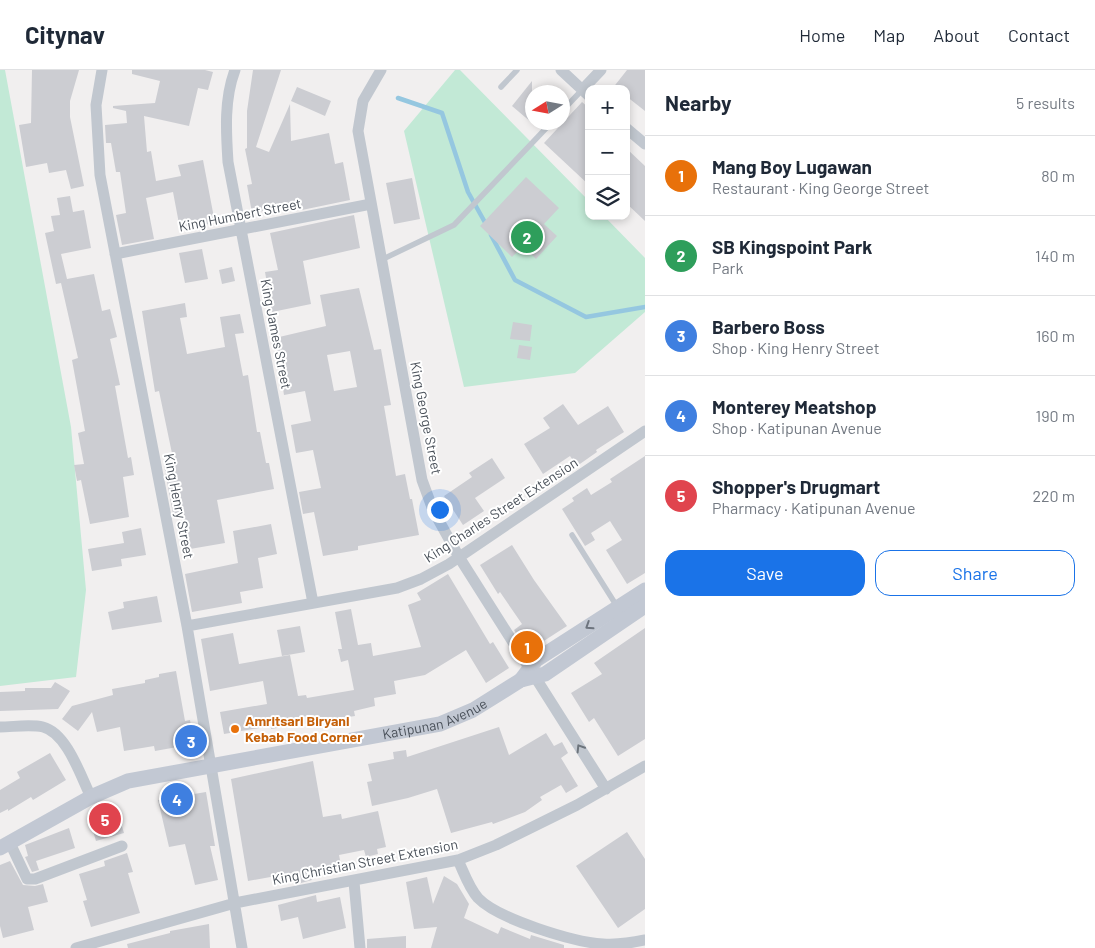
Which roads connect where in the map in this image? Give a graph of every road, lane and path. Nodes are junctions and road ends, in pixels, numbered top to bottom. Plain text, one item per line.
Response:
1 (102, 70) edge
2 (235, 70) edge
3 (381, 70) edge
4 (517, 70) edge
5 (560, 70) edge
6 (601, 70) edge
7 (591, 85) edge
8 (501, 87) dead end
9 (585, 92) edge
10 (585, 94) edge
11 (570, 106) edge
12 (544, 130) edge
13 (628, 130) edge
14 (645, 144) edge
15 (371, 204) junction
16 (241, 231) junction
17 (115, 254) junction
18 (381, 260) junction
19 (645, 432) edge
20 (572, 535) dead end
21 (459, 557) junction
22 (645, 590) edge
23 (314, 603) junction
24 (645, 606) edge
25 (618, 608) junction
26 (187, 626) junction
27 (533, 672) junction
28 (0, 727) edge
29 (210, 766) junction
30 (645, 766) edge
31 (606, 789) junction
32 (91, 797) junction
33 (5, 846) edge
34 (122, 846) dead end
35 (458, 860) junction
36 (354, 882) junction
37 (235, 903) junction
38 (641, 943) edge
39 (76, 948) edge
40 (242, 948) edge
41 (360, 948) edge

1 - 17 street, King Henry Street
2 - 16 street, King James Street
3 - 15 street, King George Street
4 - 8 lane
5 - 9 street
6 - 7 street
10 - 11 lane
12 - 18 lane
13 - 14 street
15 - 16 street, King Humbert Street
15 - 18 street, King George Street
16 - 17 street, King Humbert Street
16 - 23 street, King James Street
17 - 26 street, King Henry Street
18 - 21 street, King George Street
19 - 21 street, King Charles Street Extension
20 - 25 lane
21 - 23 street, King Charles Street Extension
21 - 27 street, King George Street
22 - 25 main road, Katipunan Avenue
23 - 26 street, King Charles Street Extension
24 - 27 main road, Katipunan Avenue
25 -> 27 main road, Katipunan Avenue
26 - 29 street, King Henry Street
27 - 29 main road, Katipunan Avenue
31 -> 27 street, King George Street
28 - 32 street
29 - 32 main road, Katipunan Avenue
29 - 37 street, King Henry Street
30 - 31 street, King Christian Street Extension
31 - 35 street, King Christian Street Extension
32 - 33 main road, Katipunan Avenue
33 - 34 street
35 - 36 street, King Christian Street Extension
35 - 38 street
36 - 37 street, King Christian Street Extension
36 - 41 street
37 - 39 street, King Christian Street Extension
37 - 40 street, King Henry Street

